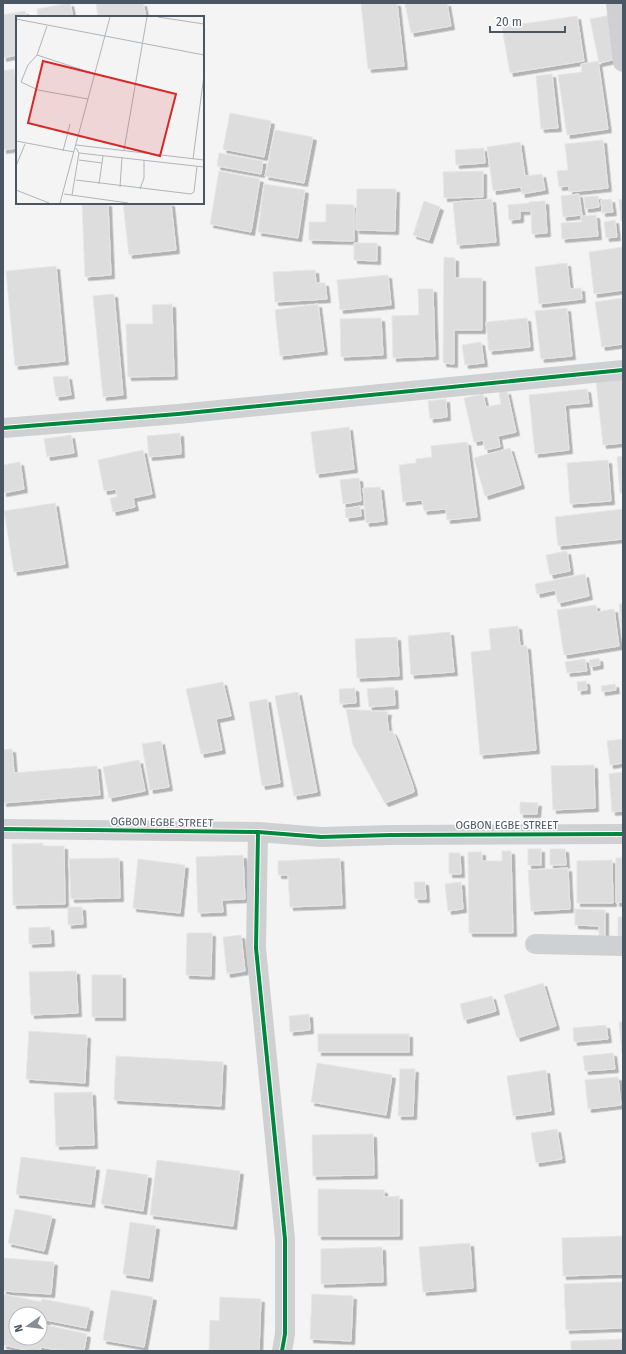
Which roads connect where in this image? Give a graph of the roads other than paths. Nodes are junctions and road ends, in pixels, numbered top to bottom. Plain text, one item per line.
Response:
1 (616, 3) edge
2 (623, 62) edge
3 (623, 370) edge
4 (3, 428) edge
5 (3, 829) edge
6 (258, 832) junction
7 (623, 834) edge
8 (535, 944) dead end
9 (623, 946) edge
10 (282, 1351) edge

1 - 2 street
3 - 4 street
5 - 6 street, OGBON EGBE STREET
6 - 7 street, OGBON EGBE STREET
6 - 10 street
8 - 9 street

